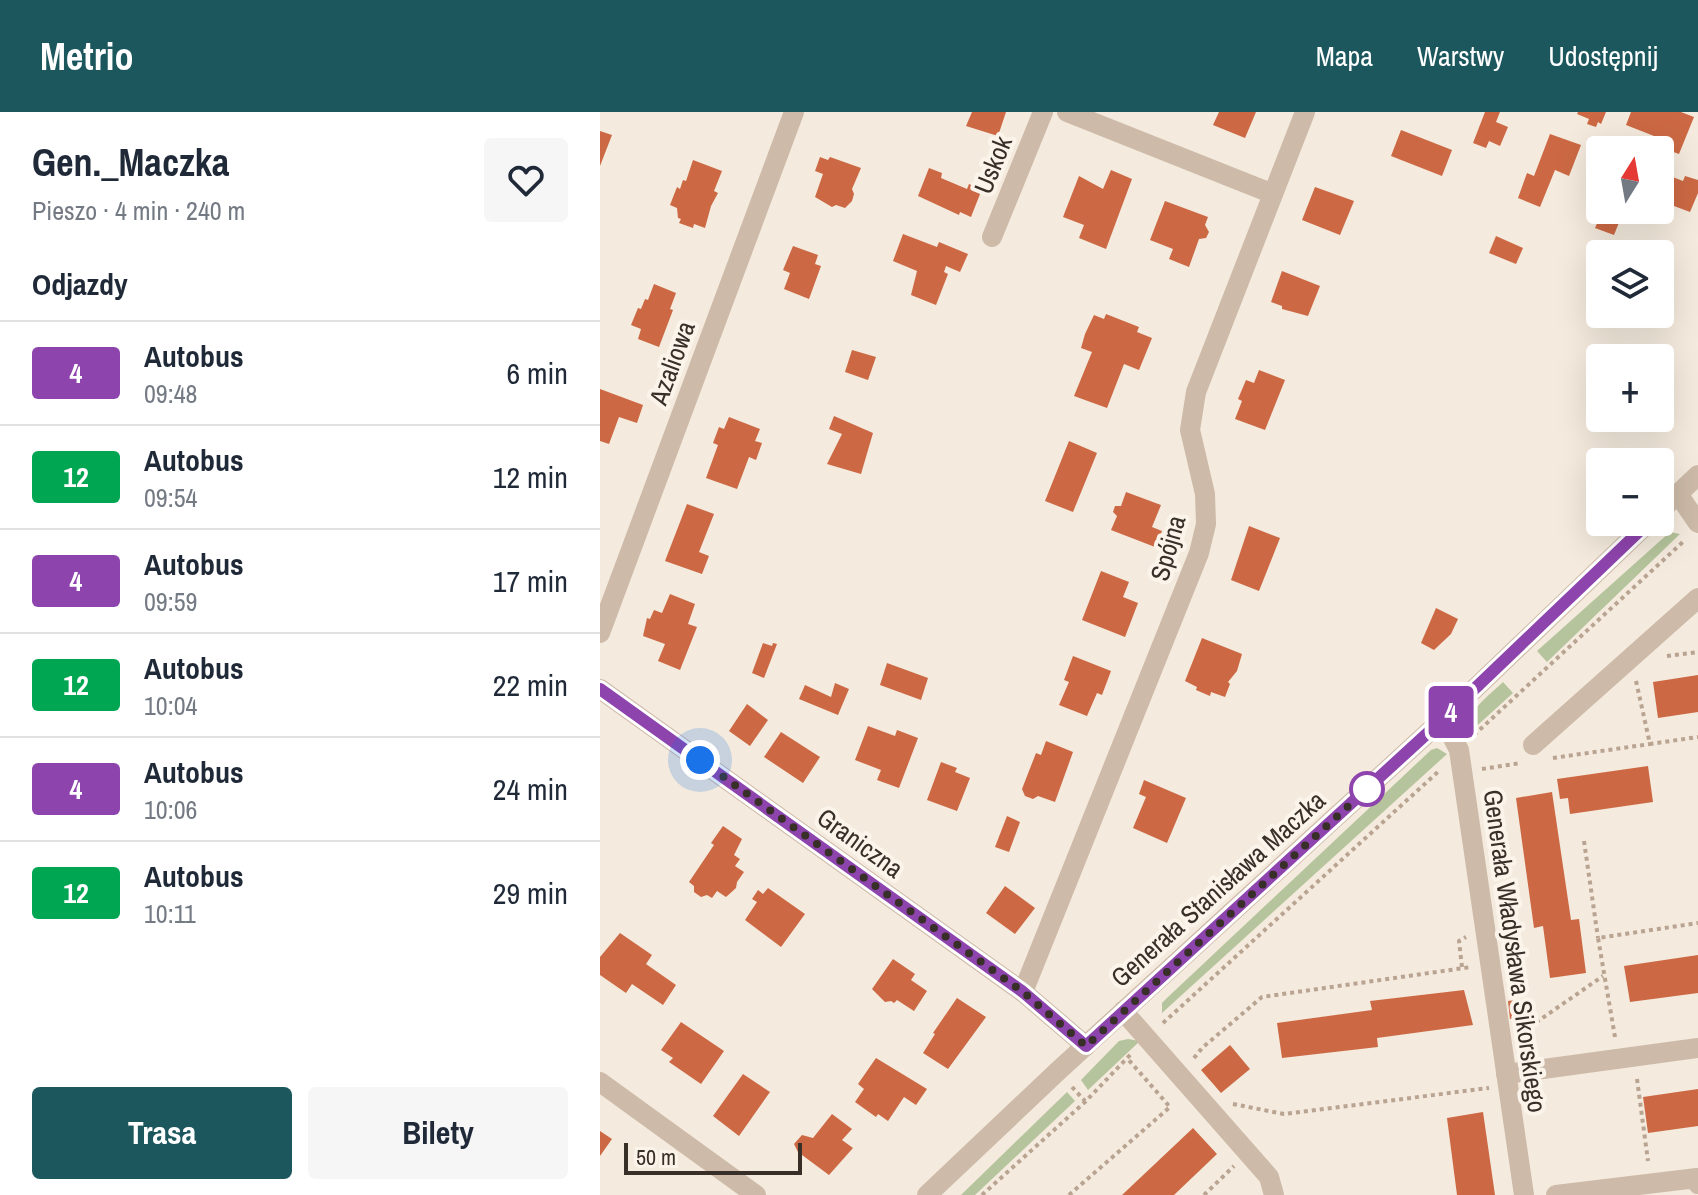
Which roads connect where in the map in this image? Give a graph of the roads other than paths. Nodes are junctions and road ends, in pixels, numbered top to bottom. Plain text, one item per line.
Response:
1 (794, 112) edge
2 (1043, 112) edge
3 (1067, 112) edge
4 (1305, 112) edge
5 (1273, 194) junction
6 (992, 237) dead end
7 (1698, 475) edge
8 (1678, 494) junction
9 (1674, 498) edge
10 (1692, 530) edge
11 (1634, 536) edge
12 (1698, 598) edge
13 (600, 633) edge
14 (600, 689) edge
15 (1443, 719) junction
16 (1533, 745) dead end
17 (1023, 992) junction
18 (1123, 1011) junction
19 (1086, 1046) junction
20 (1698, 1048) edge
21 (1507, 1081) junction
22 (600, 1082) edge
23 (1698, 1184) edge
24 (756, 1195) edge
25 (927, 1195) edge
26 (1274, 1195) edge
27 (1524, 1195) edge
28 (1556, 1195) edge

1 - 13 street, Azaliowa
2 - 6 street, Uskok
3 - 5 street
4 - 5 street, Spójna
5 - 17 street, Spójna
7 - 8 street
8 - 9 street
8 - 10 street
11 - 15 street, Generała Stanisława Maczka
12 - 16 street
14 - 17 street, Graniczna
15 - 18 street, Generała Stanisława Maczka
15 - 21 street, Generała Władysława Sikorskiego
17 - 19 street, Graniczna
18 - 19 street, Generała Stanisława Maczka
18 - 26 street
19 - 25 street, Generała Stanisława Maczka
20 - 21 street
21 - 27 street, Generała Władysława Sikorskiego
22 - 24 street
23 - 28 street

